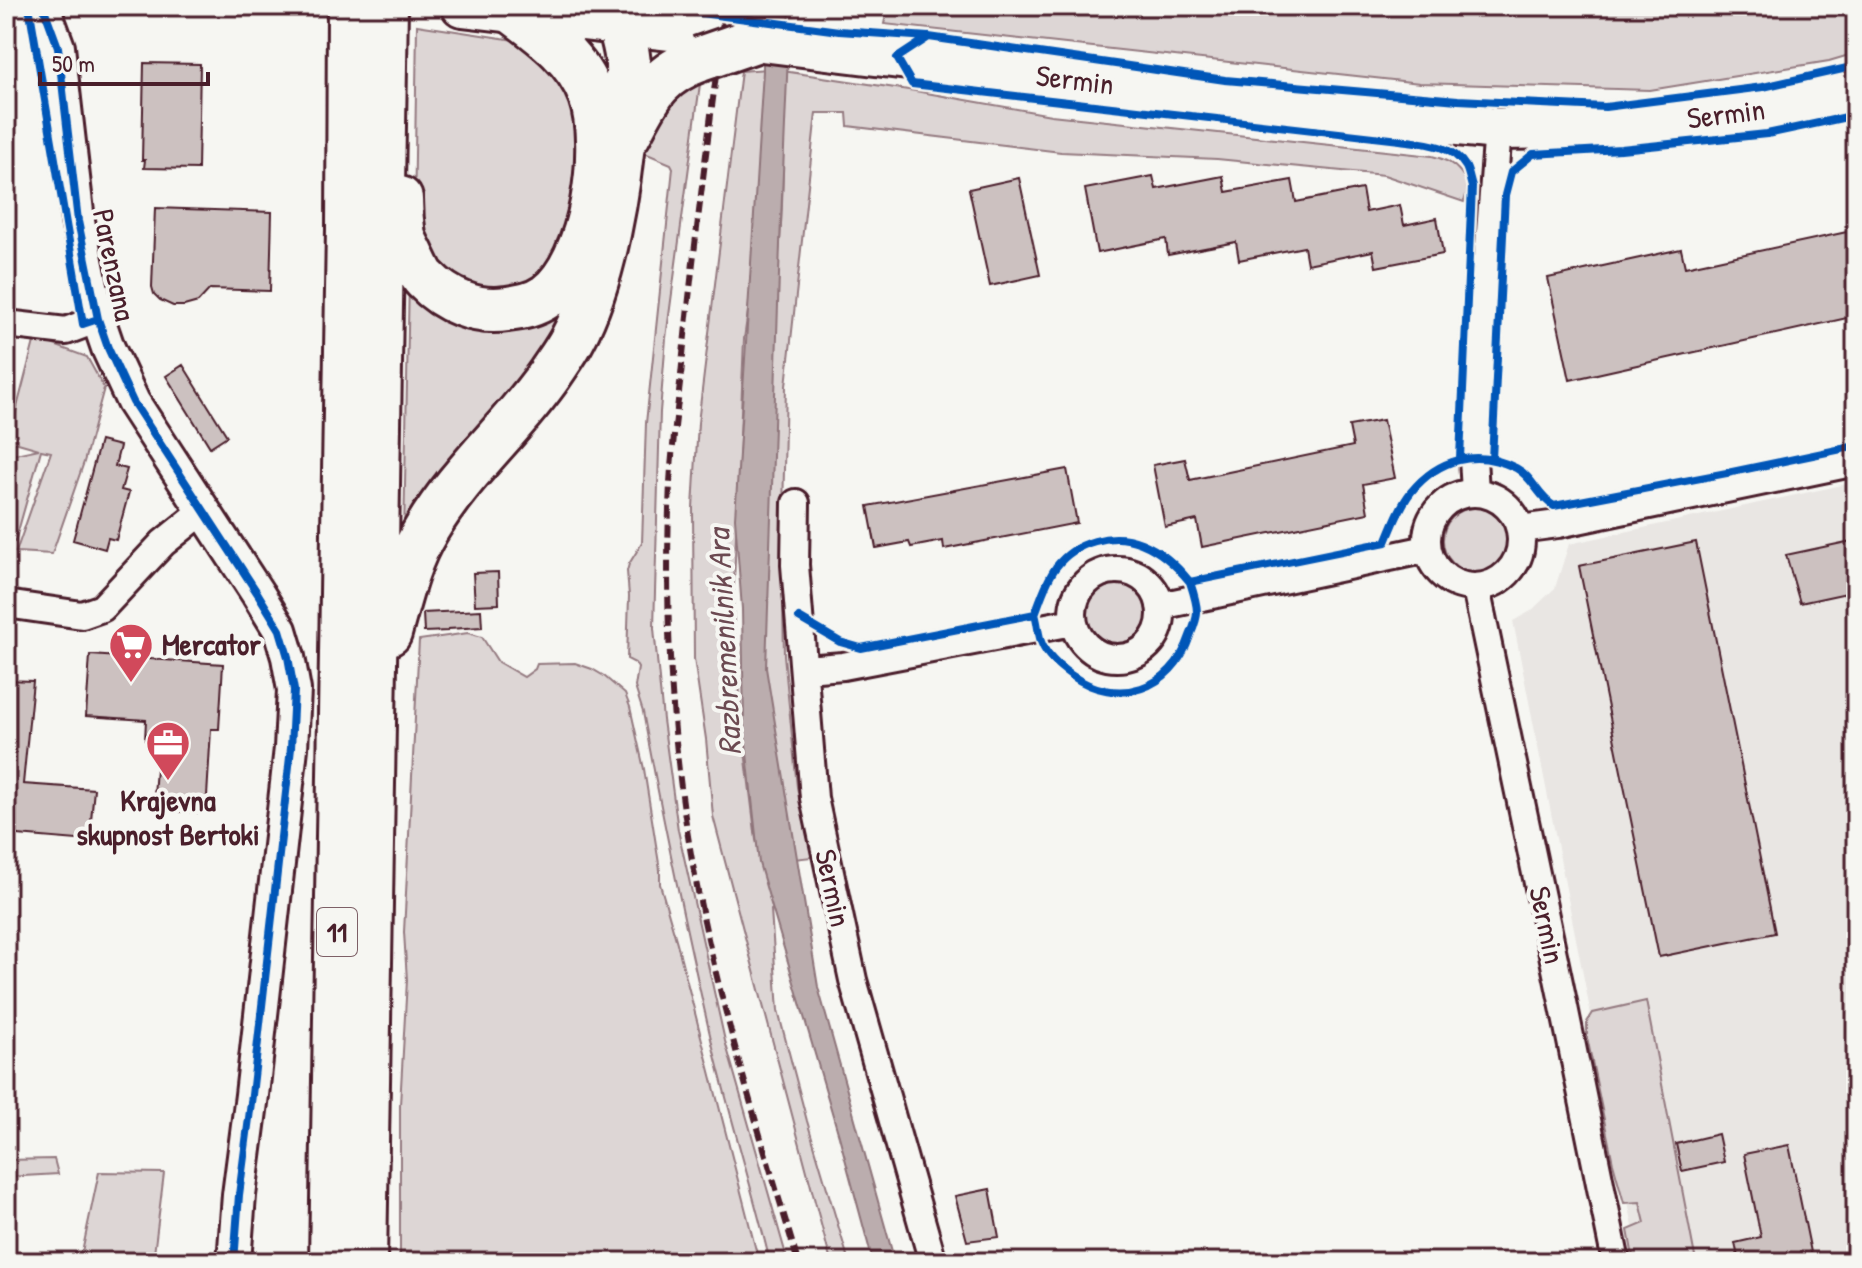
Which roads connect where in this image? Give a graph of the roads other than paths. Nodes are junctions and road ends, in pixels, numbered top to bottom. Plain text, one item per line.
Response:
1 (43, 6) edge
2 (70, 6) edge
3 (335, 6) edge
4 (350, 6) edge
5 (385, 6) edge
6 (490, 8) edge
7 (620, 24) junction
8 (755, 40) joint
9 (702, 46) junction
10 (58, 47) junction
11 (385, 70) junction
12 (1856, 93) edge
13 (592, 98) junction
14 (350, 125) junction
15 (1498, 129) junction
16 (622, 144) junction
17 (98, 319) junction
18 (6, 324) edge
19 (1856, 462) edge
20 (1475, 492) junction
21 (796, 503) dead end
22 (204, 510) junction
23 (1520, 529) junction
24 (1427, 549) junction
25 (1476, 588) junction
26 (6, 604) edge
27 (1160, 606) junction
28 (1073, 622) junction
29 (805, 669) junction
30 (373, 692) junction
31 (234, 1262) edge
32 (332, 1262) edge
33 (364, 1262) edge
34 (933, 1262) edge
35 (1616, 1262) edge

1 - 10 street, Parenzana
2 - 10 street, Parenzana
3 - 14 highway
4 - 14 highway, 11
5 - 11 highway, 11
6 - 7 main road
6 - 13 highway
7 - 9 main road
7 - 13 highway
7 - 16 highway
8 - 9 highway, bridge
8 - 15 main road, Sermin
9 - 16 highway
10 - 17 street, Parenzana
11 - 13 highway
11 - 30 highway, 11
12 - 15 main road, Sermin
14 - 32 highway, 11
15 - 20 street
16 - 30 highway
17 - 18 street
17 - 22 street, Parenzana
19 - 23 street
20 - 23 street
20 - 24 street
21 - 29 street, Sermin
22 - 26 street
22 - 31 street, Parenzana
23 - 25 street
24 - 25 street
24 - 27 street
25 - 35 street, Sermin
27 - 28 street
27 - 28 street
28 - 29 street
29 - 34 street, Sermin
30 - 33 highway, 11

